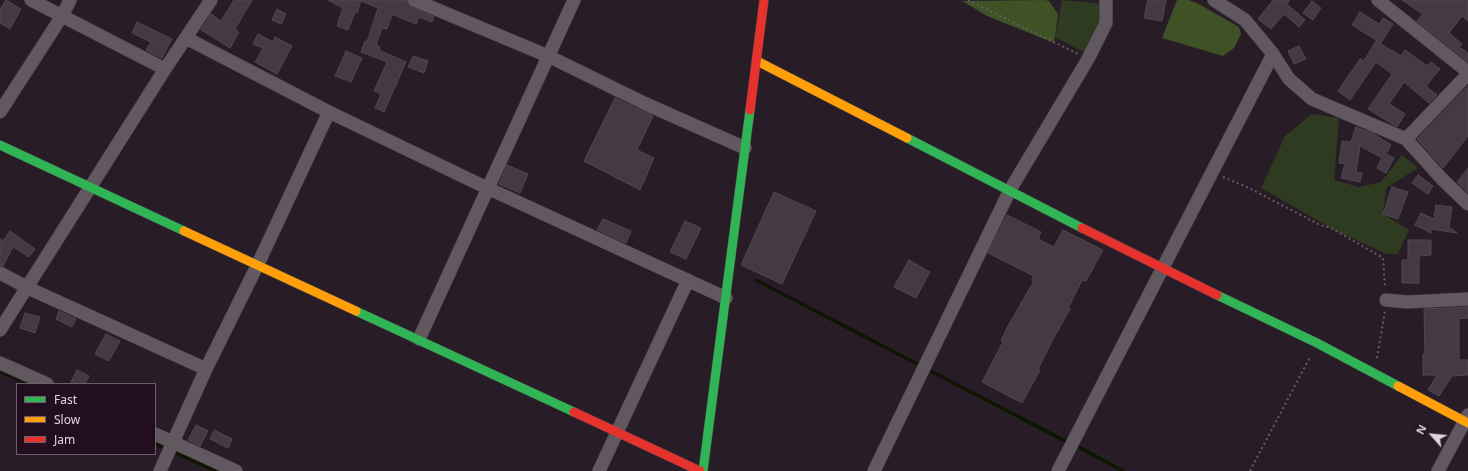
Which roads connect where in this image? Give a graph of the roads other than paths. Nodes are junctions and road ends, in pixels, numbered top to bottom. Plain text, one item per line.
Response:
1 (31, 0) edge
2 (70, 0) edge
3 (211, 0) edge
4 (414, 0) edge
5 (574, 0) edge
6 (764, 0) edge
7 (1106, 0) edge
8 (1214, 0) edge
9 (1378, 0) edge
10 (62, 16) junction
11 (186, 38) junction
12 (1273, 54) junction
13 (548, 56) junction
14 (757, 61) junction
15 (165, 69) junction
16 (1468, 73) edge
17 (0, 112) edge
18 (329, 112) junction
19 (1406, 139) junction
20 (0, 145) edge
21 (745, 148) junction
22 (89, 188) junction
23 (487, 188) junction
24 (1010, 190) junction
25 (1468, 204) edge
26 (258, 264) junction
27 (1162, 269) junction
28 (0, 272) edge
29 (688, 280) junction
30 (28, 288) junction
31 (726, 298) junction
32 (1468, 299) edge
33 (1386, 300) road end
34 (0, 330) edge
35 (419, 339) junction
36 (0, 363) edge
37 (206, 368) junction
38 (45, 383) edge
39 (1467, 420) edge
40 (617, 433) junction
41 (156, 434) edge
42 (173, 442) junction
43 (160, 471) edge
44 (236, 471) edge
45 (599, 471) edge
46 (702, 471) edge
47 (874, 471) edge
48 (1058, 471) edge
49 (1438, 471) edge

1 - 10 street
2 - 10 street
3 - 11 street
4 - 13 street
5 - 13 street
6 - 14 street
7 - 24 street
8 - 12 street
9 - 16 street
10 - 15 street
10 - 17 street
11 - 15 street
11 - 18 street
12 - 19 street
12 - 27 street
13 - 21 street
13 - 23 street
14 - 21 street
14 - 24 street
15 - 22 street
16 - 19 street
18 - 23 street
18 - 26 street
19 - 25 street
20 - 22 street
21 - 31 street
22 - 26 street
22 - 30 street
23 - 29 street
23 - 35 street
24 - 27 street
24 - 47 street
26 - 35 street
26 - 37 street
27 - 39 street
27 - 48 street
28 - 30 street
29 - 31 street
29 - 40 street
30 - 34 street
30 - 37 street
31 - 46 street
32 - 33 street
35 - 40 street
36 - 38 street
37 - 42 street
39 - 49 street
40 - 45 street
40 - 46 street
41 - 42 street
42 - 43 street
42 - 44 street

